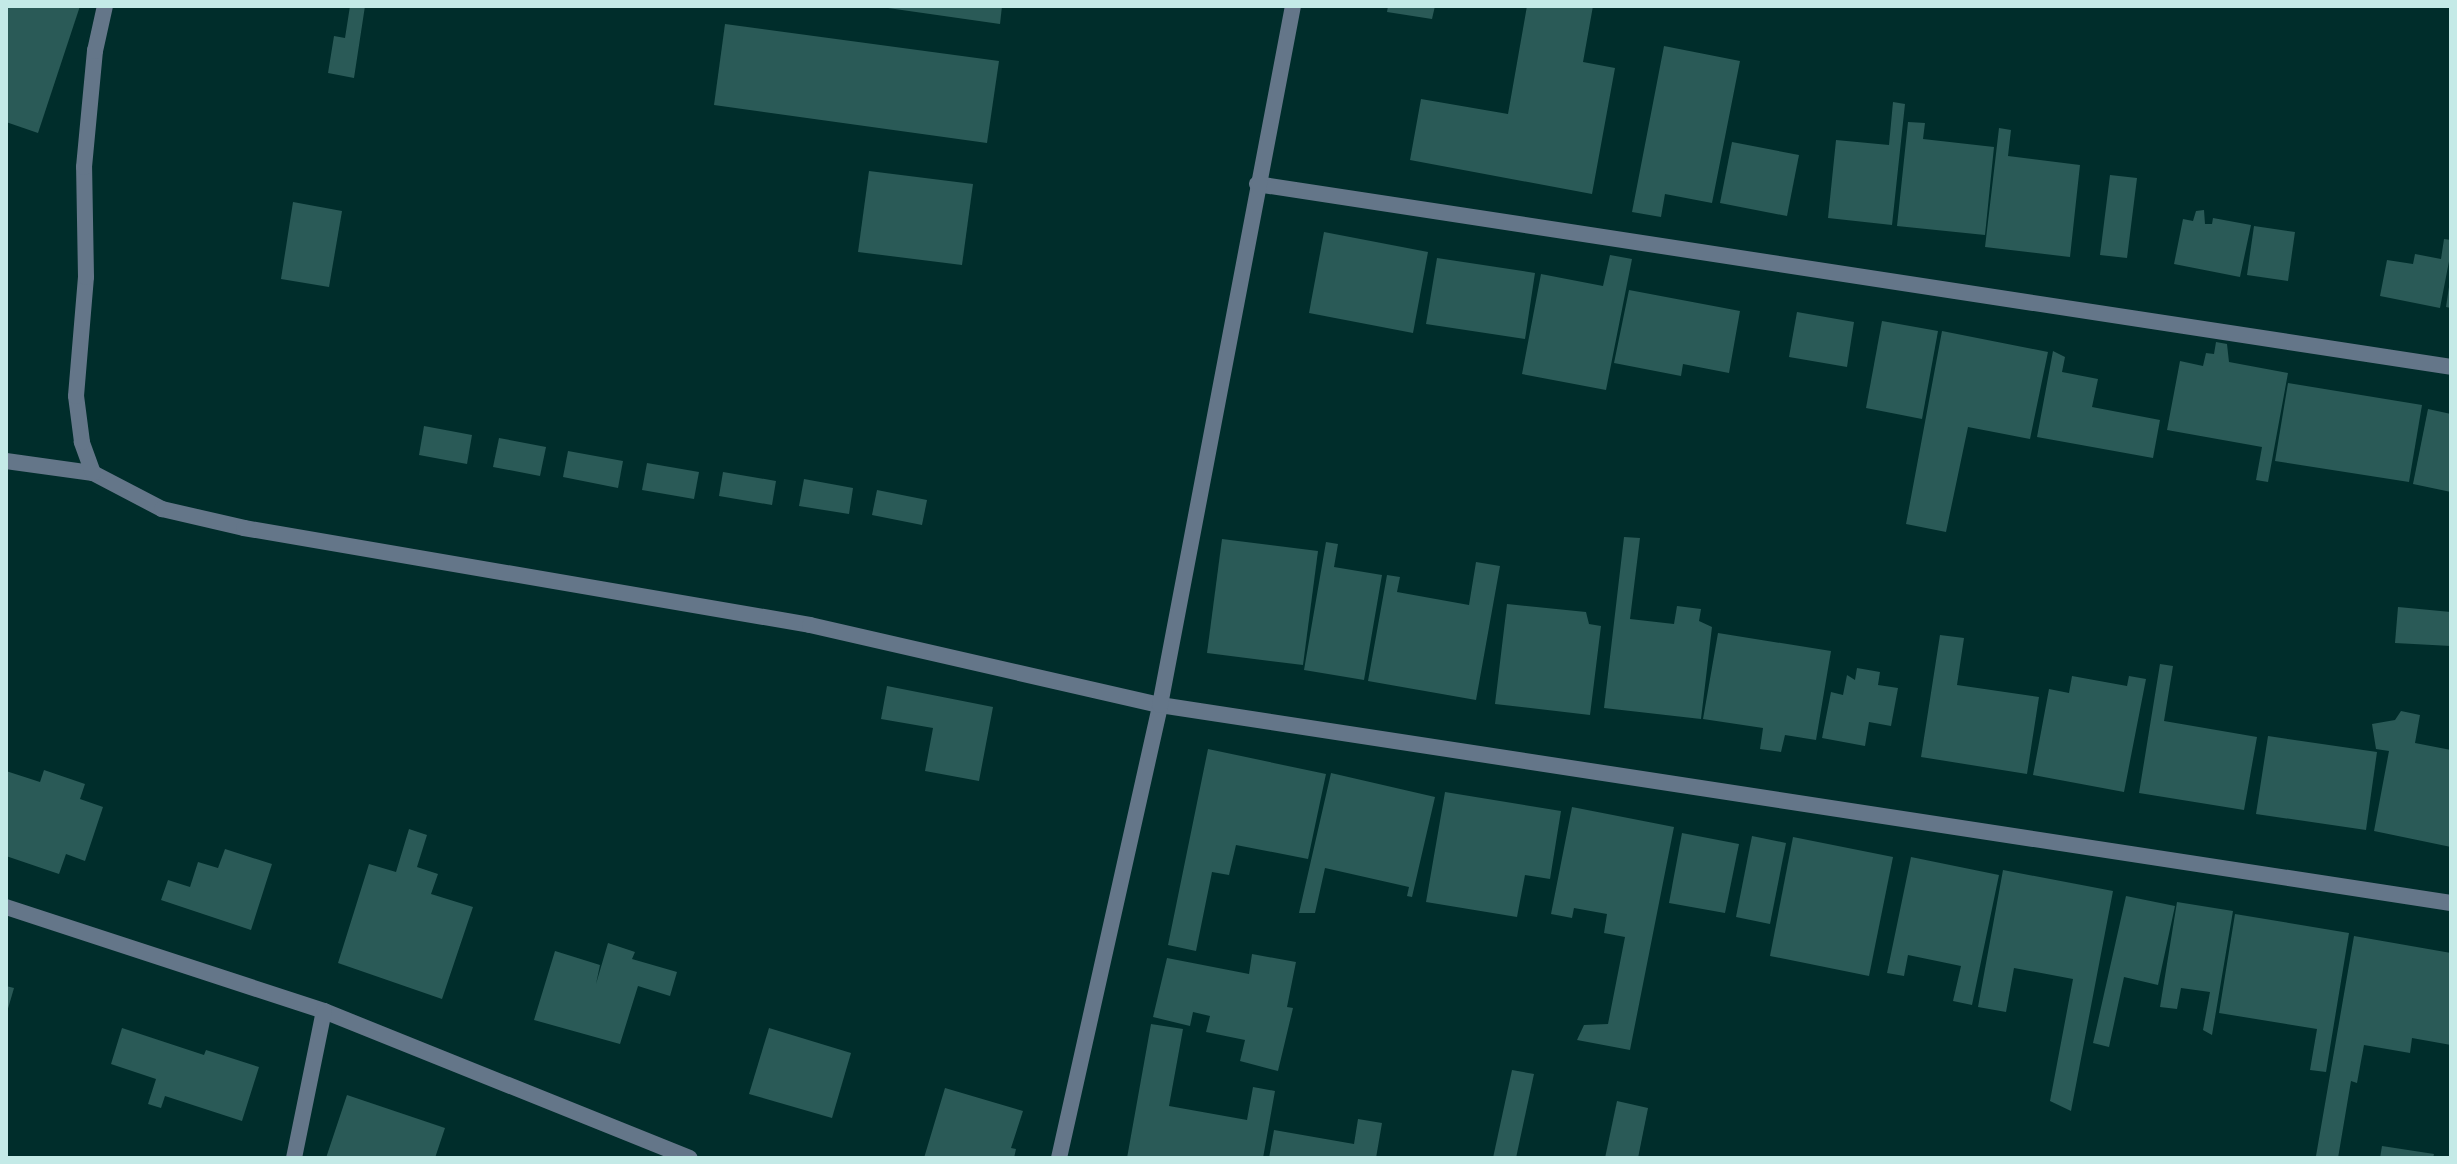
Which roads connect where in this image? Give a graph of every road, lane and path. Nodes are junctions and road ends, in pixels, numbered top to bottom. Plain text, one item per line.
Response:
1 (105, 6) edge
2 (1293, 6) edge
3 (1257, 184) junction
4 (2451, 367) edge
5 (6, 461) edge
6 (93, 473) junction
7 (1160, 705) junction
8 (2451, 903) edge
9 (6, 907) edge
10 (324, 1011) junction
11 (294, 1158) edge
12 (690, 1158) edge
13 (1059, 1158) edge

1 - 6 street
2 - 3 street
3 - 4 street
3 - 7 street
5 - 6 street
6 - 7 street
7 - 8 street
7 - 13 street
9 - 10 street
10 - 11 street
10 - 12 street

